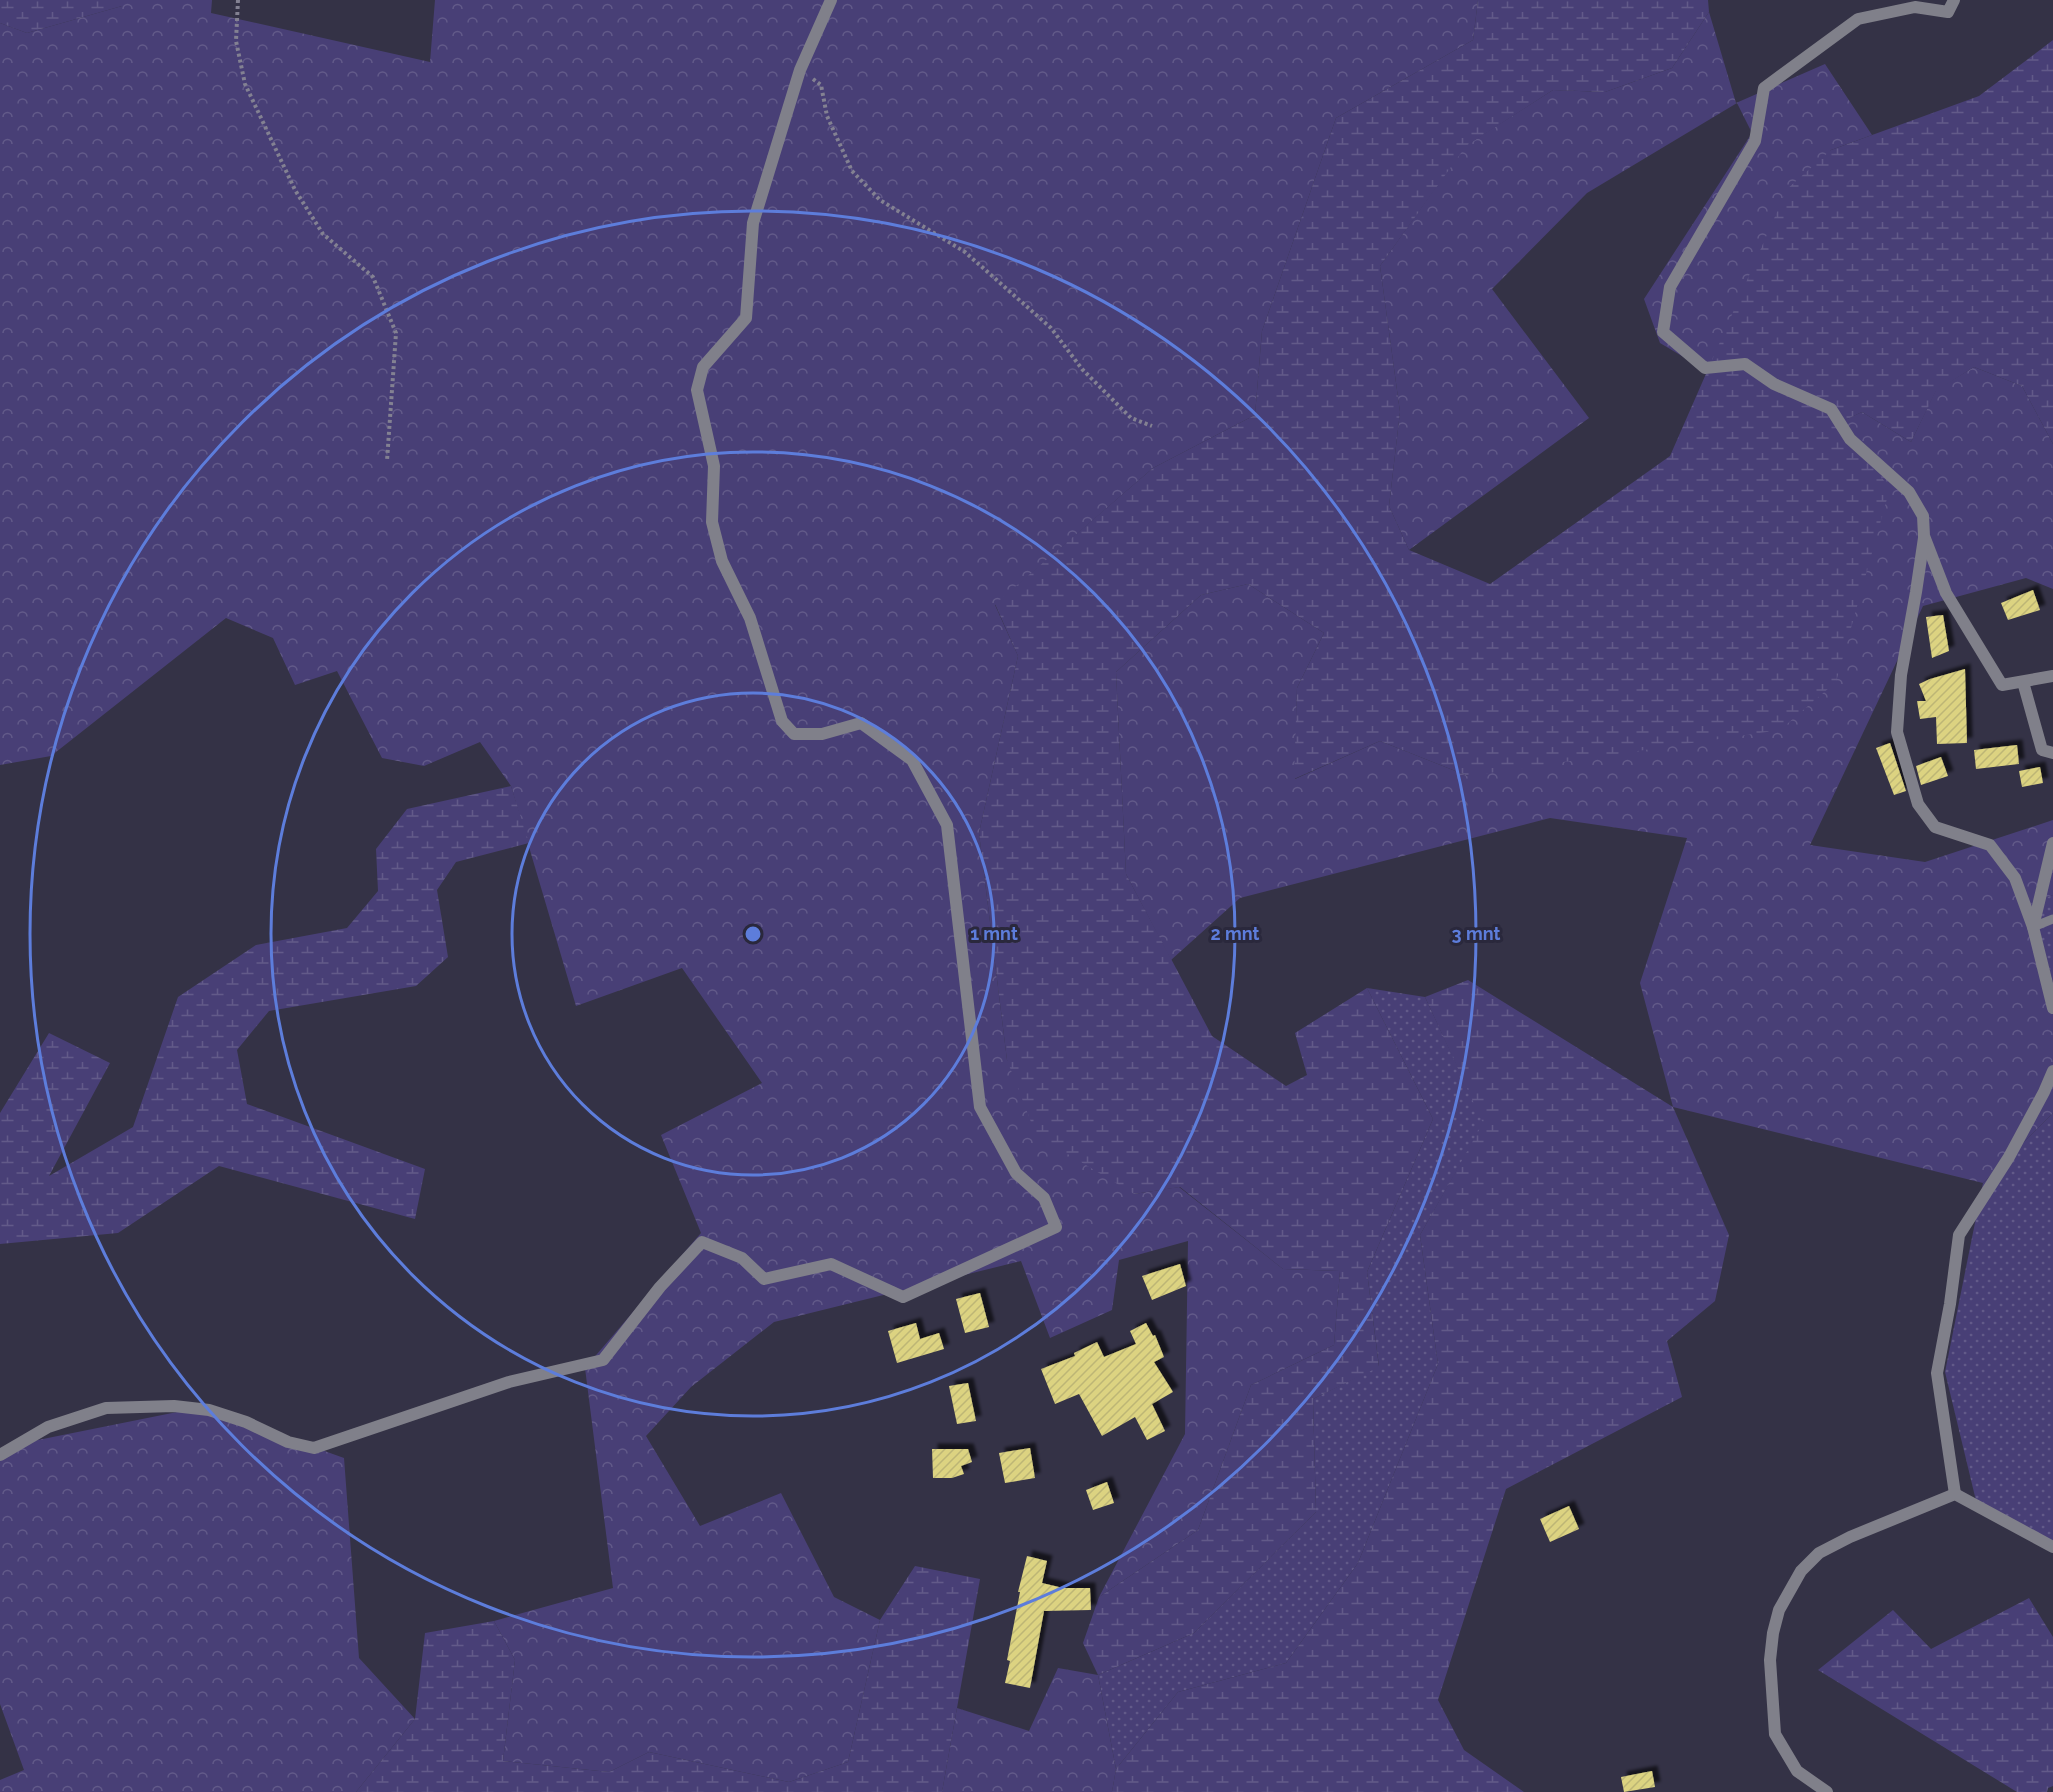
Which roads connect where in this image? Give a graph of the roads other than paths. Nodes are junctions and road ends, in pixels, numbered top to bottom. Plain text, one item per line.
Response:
1 (831, 0) edge
2 (1954, 0) edge
3 (1924, 536) junction
4 (2053, 676) edge
5 (2023, 682) junction
6 (2053, 753) edge
7 (2053, 843) edge
8 (2053, 919) edge
9 (2033, 927) junction
10 (2053, 1008) edge
11 (2053, 1071) edge
12 (0, 1455) edge
13 (1955, 1494) junction
14 (2053, 1547) edge
15 (1827, 1792) edge

1 - 12 street
2 - 3 street
3 - 5 street
3 - 9 street
4 - 5 street
5 - 6 street
7 - 9 street
8 - 9 lane
9 - 10 street
11 - 13 street
13 - 14 street
13 - 15 street

